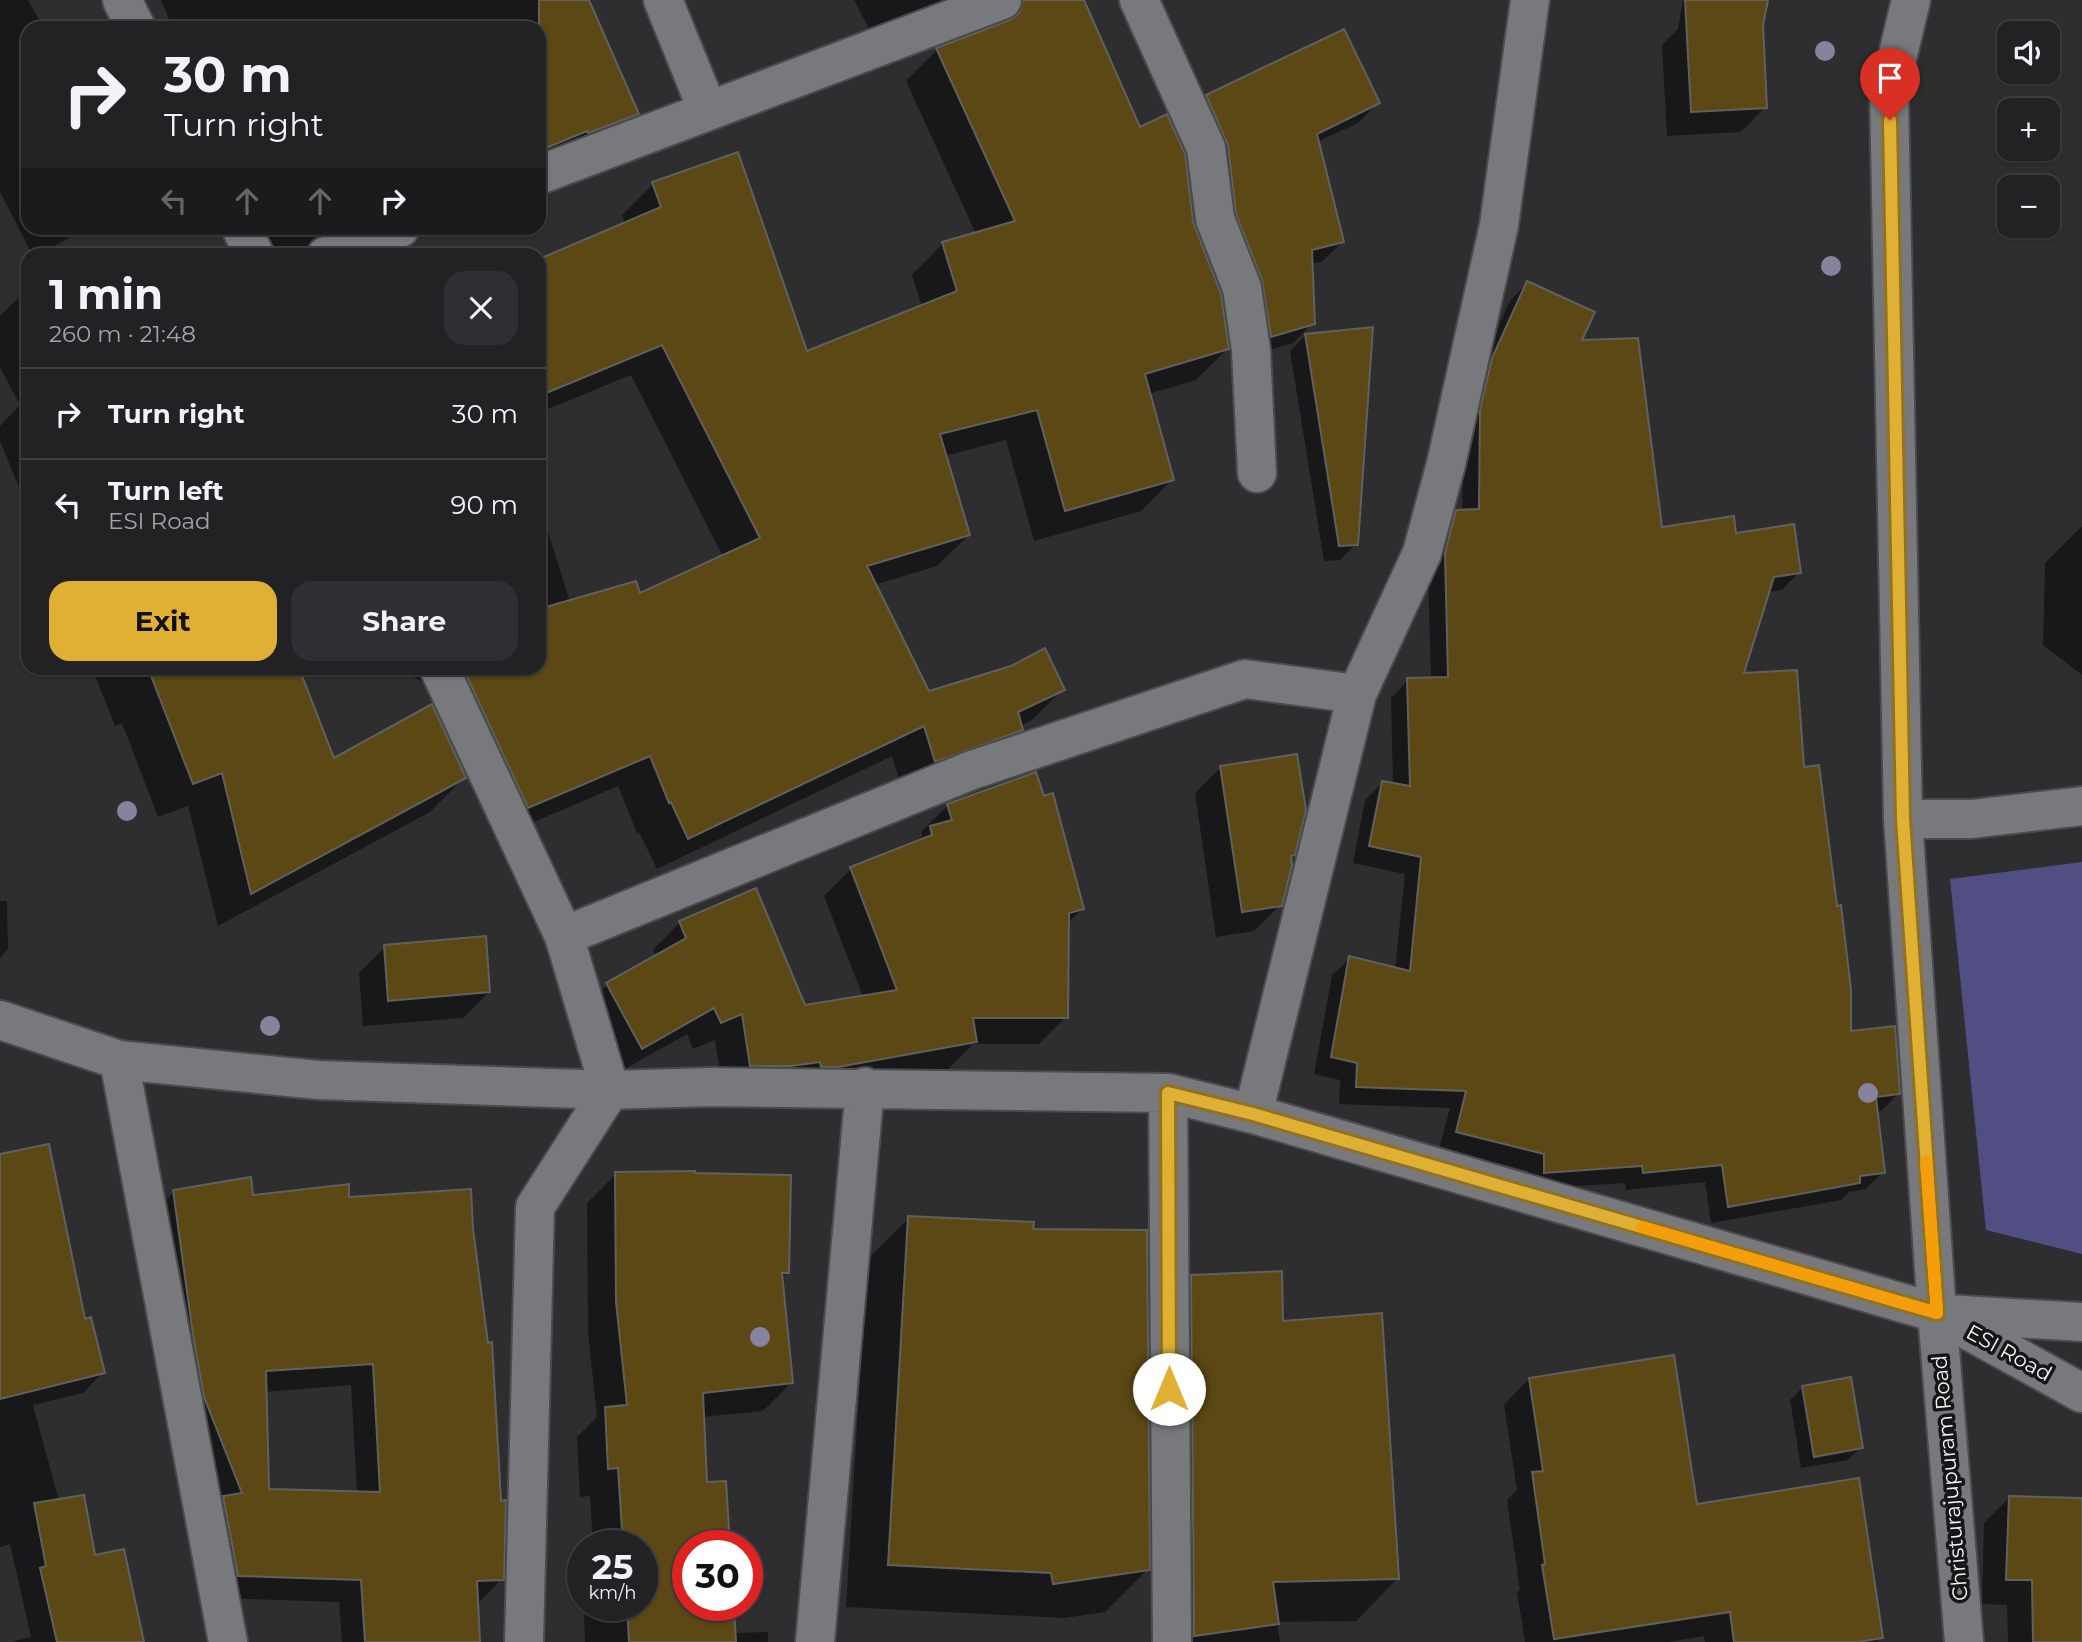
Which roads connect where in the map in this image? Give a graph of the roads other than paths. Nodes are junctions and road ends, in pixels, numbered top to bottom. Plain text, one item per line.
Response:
1 (122, 0) edge
2 (663, 0) edge
3 (1002, 0) edge
4 (1139, 0) edge
5 (1530, 0) edge
6 (1911, 0) edge
7 (132, 21) edge
8 (708, 111) junction
9 (546, 172) edge
10 (382, 235) edge
11 (347, 248) edge
12 (1257, 473) dead end
13 (442, 675) edge
14 (1357, 694) junction
15 (2082, 806) edge
16 (1903, 819) junction
17 (564, 936) junction
18 (0, 1020) edge
19 (119, 1060) junction
20 (865, 1087) junction
21 (610, 1090) junction
22 (1168, 1093) junction
23 (1253, 1114) junction
24 (1937, 1313) junction
25 (2082, 1322) edge
26 (2082, 1393) edge
27 (228, 1642) edge
28 (524, 1642) edge
29 (815, 1642) edge
30 (1172, 1642) edge
31 (1964, 1642) edge

1 - 7 street
2 - 8 street
3 - 8 street
4 - 12 street
5 - 14 street
6 - 16 street
8 - 9 street
10 - 11 street
13 - 17 street
14 - 17 street
14 - 23 street
15 - 16 street
16 - 24 street
17 - 21 street
18 - 19 street
19 - 21 street
19 - 27 street
20 - 21 street
20 - 22 street
20 - 29 street
21 - 28 street
22 - 23 street
22 - 30 street
23 - 24 street
24 - 25 street, ESI Road
24 - 26 street, ESI Road
24 - 31 street, Christurajupuram Road

